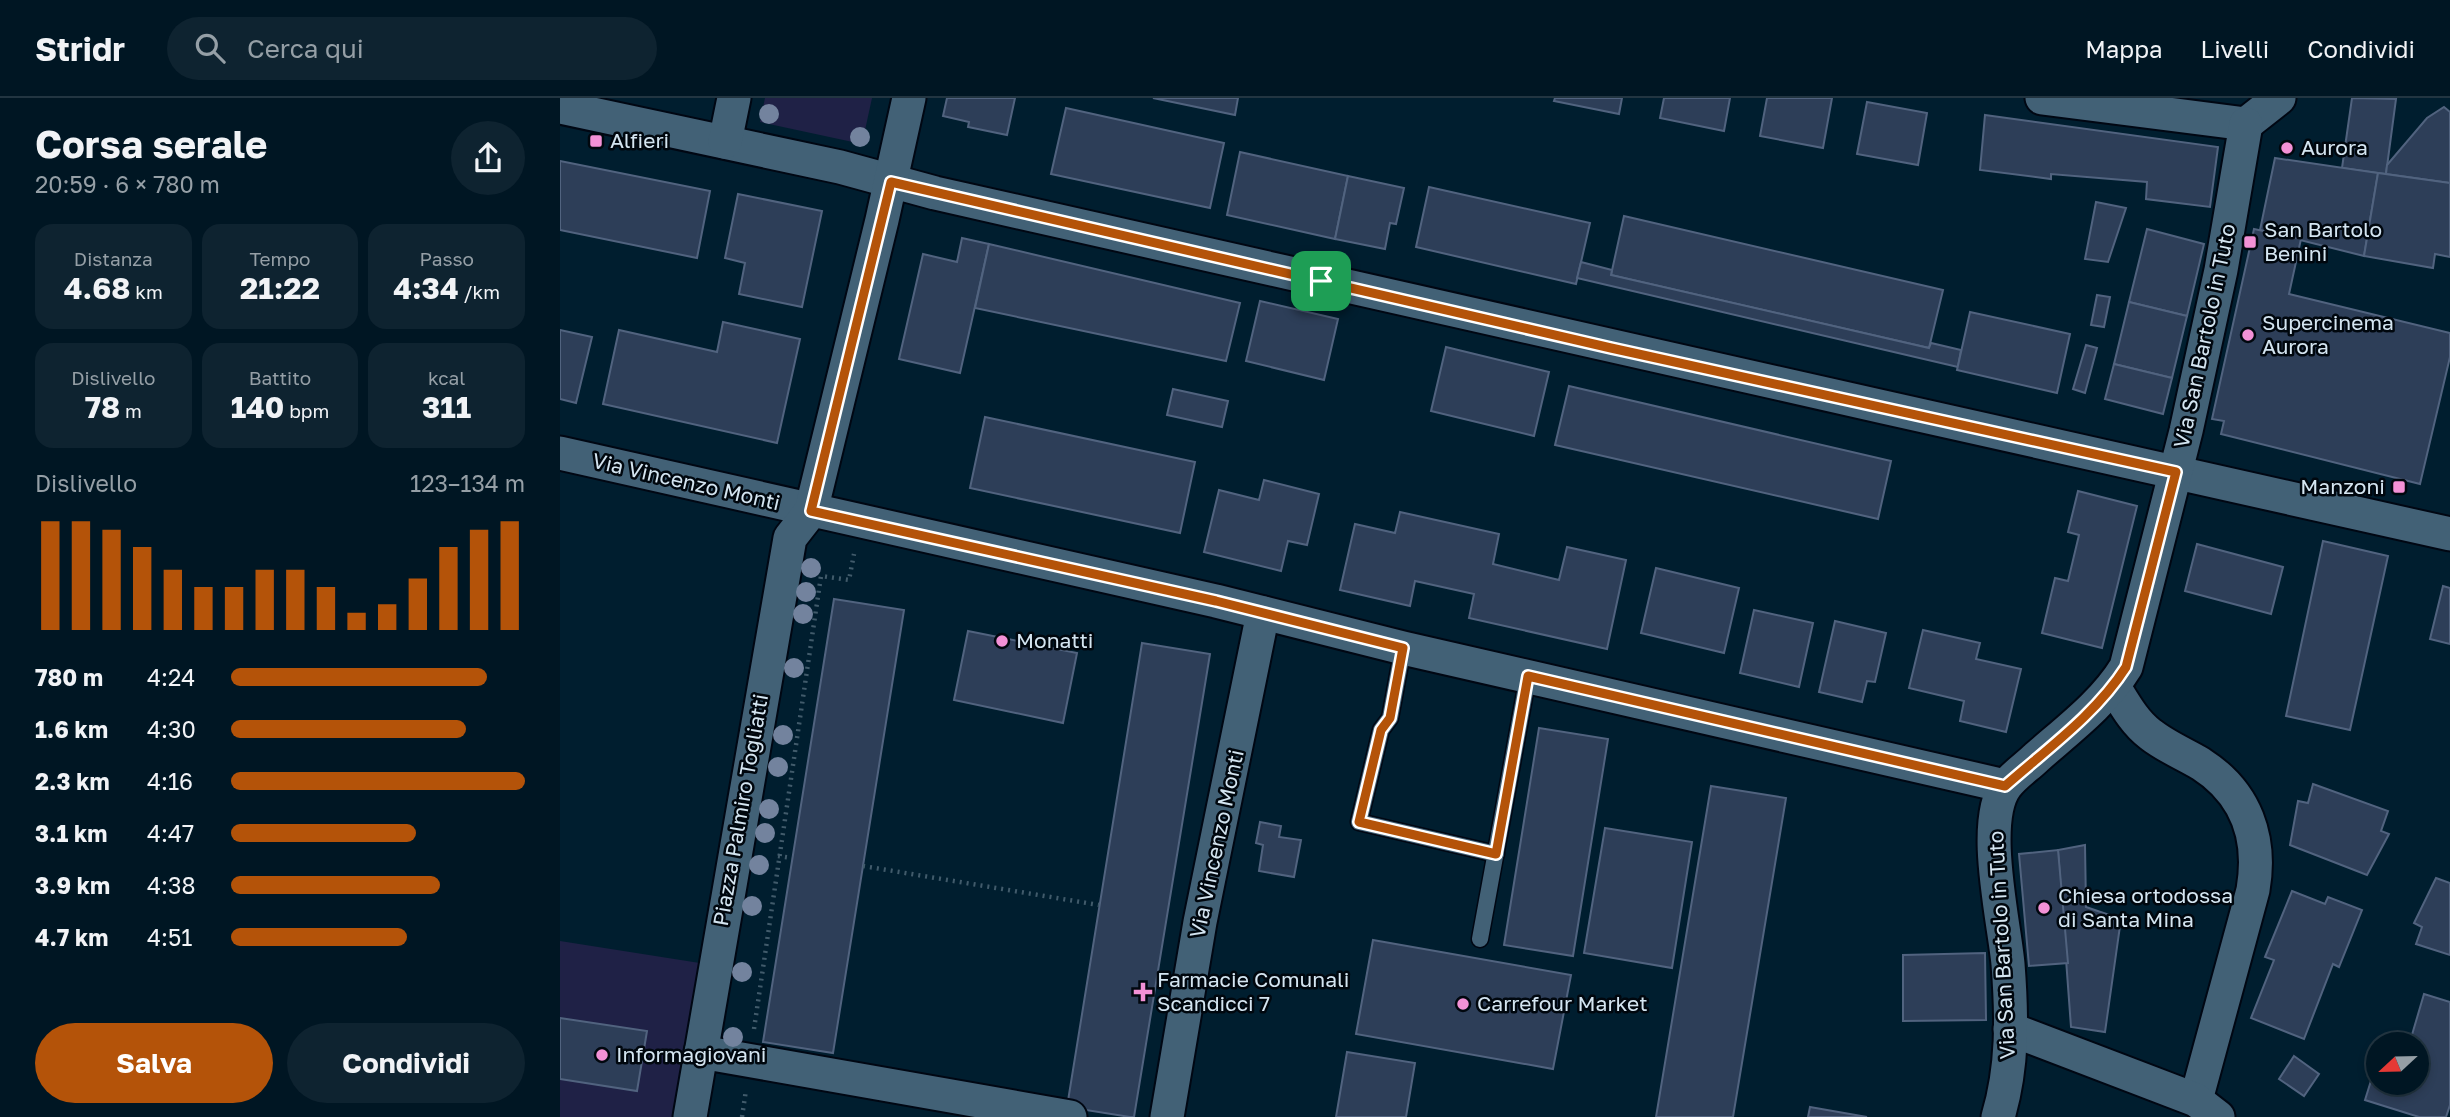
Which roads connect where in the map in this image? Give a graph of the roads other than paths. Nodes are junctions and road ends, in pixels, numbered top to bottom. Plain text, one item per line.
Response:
1 (734, 98) edge
2 (909, 98) edge
3 (2042, 98) edge
4 (2225, 98) edge
5 (2279, 98) edge
6 (560, 107) edge
7 (2246, 124) junction
8 (725, 142) junction
9 (891, 182) junction
10 (560, 453) edge
11 (2176, 472) junction
12 (811, 511) junction
13 (2450, 534) edge
14 (1264, 612) junction
15 (1403, 648) junction
16 (1528, 676) junction
17 (2114, 687) junction
18 (2005, 786) junction
19 (1496, 854) junction
20 (1480, 939) dead end
21 (2010, 1029) junction
22 (701, 1052) junction
23 (2207, 1108) edge
24 (690, 1117) edge
25 (1070, 1117) edge
26 (1167, 1117) edge
27 (1998, 1117) edge

1 - 8 street
2 - 9 street
3 - 7 street
4 - 7 street
5 - 7 street
6 - 8 street
7 - 11 street, Via San Bartolo in Tuto
8 - 9 street
9 - 11 street
9 - 12 street
10 - 12 street, Via Vincenzo Monti
11 - 13 street
11 - 17 street, Via San Bartolo in Tuto
12 - 14 street, Via Vincenzo Monti
12 - 22 street, Piazza Palmiro Togliatti
14 - 15 street, Via Vincenzo Monti
14 - 26 street, Via Vincenzo Monti
15 - 16 street, Via Vincenzo Monti
15 - 19 lane
16 - 18 street, Via Vincenzo Monti
16 - 19 lane
17 - 18 street, Via San Bartolo in Tuto
17 - 23 street
18 - 21 street, Via San Bartolo in Tuto
19 - 20 lane
21 - 23 street
21 - 27 street, Via San Bartolo in Tuto
22 - 24 street, Piazza Palmiro Togliatti
22 - 25 street

